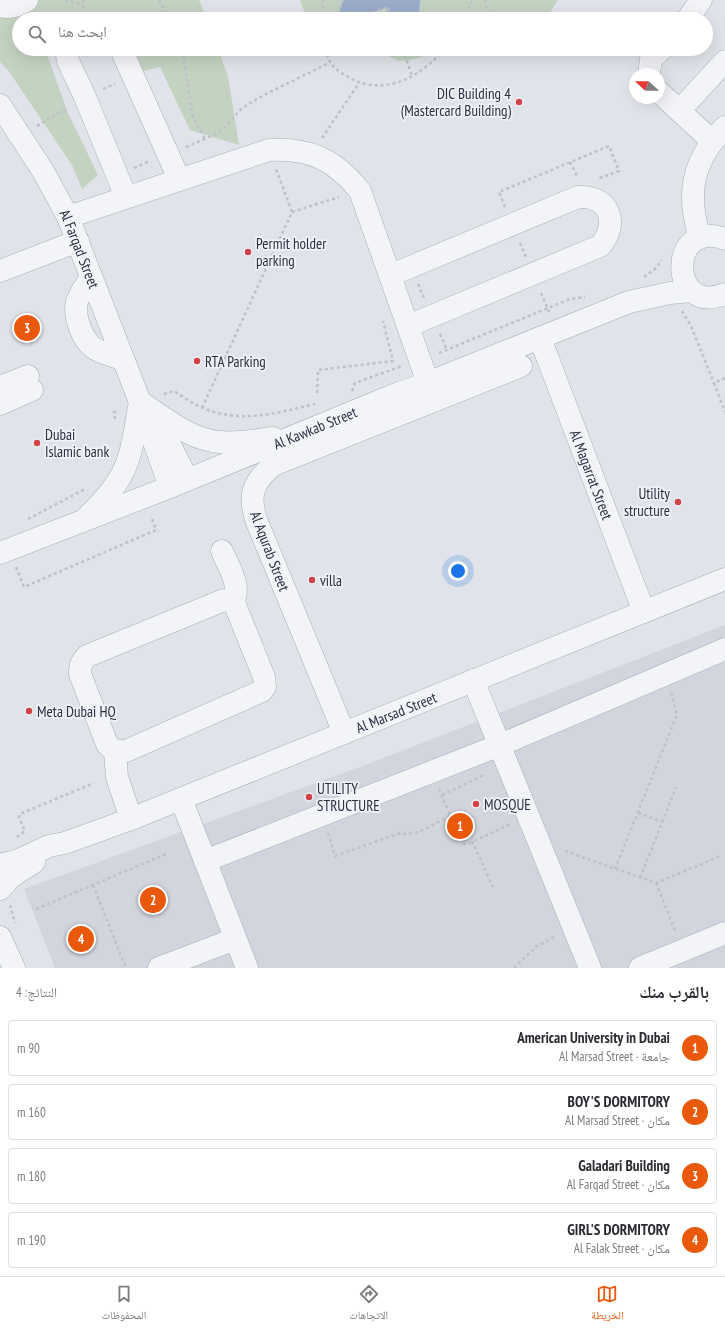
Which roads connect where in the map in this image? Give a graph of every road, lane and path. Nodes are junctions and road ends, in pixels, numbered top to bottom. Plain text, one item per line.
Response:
1 (27, 0) edge
2 (65, 0) edge
3 (83, 0) edge
4 (160, 0) edge
5 (322, 0) edge
6 (343, 0) edge
7 (473, 0) edge
8 (485, 0) edge
9 (701, 0) edge
10 (83, 5) junction
11 (0, 6) edge
12 (84, 12) edge
13 (166, 12) edge
14 (323, 12) edge
15 (339, 12) edge
16 (376, 12) edge
17 (389, 12) edge
18 (466, 12) edge
19 (488, 12) edge
20 (693, 12) edge
21 (67, 56) edge
22 (124, 56) edge
23 (183, 56) edge
24 (326, 56) edge
25 (405, 56) edge
26 (437, 56) edge
27 (655, 56) edge
28 (725, 61) edge
29 (329, 63) junction
30 (650, 68) edge
31 (412, 76) junction
32 (359, 83) junction
33 (665, 97) edge
34 (0, 105) edge
35 (680, 110) junction
36 (718, 134) edge
37 (205, 139) junction
38 (269, 150) junction
39 (168, 154) junction
40 (312, 154) junction
41 (117, 174) junction
42 (179, 179) junction
43 (360, 191) junction
44 (126, 197) junction
45 (292, 212) junction
46 (68, 217) junction
47 (700, 238) junction
48 (725, 239) edge
49 (78, 241) junction
50 (0, 271) edge
51 (667, 272) junction
52 (390, 275) junction
53 (92, 276) junction
54 (639, 281) dead end
55 (725, 294) edge
56 (591, 296) dead end
57 (382, 319) dead end
58 (408, 326) junction
59 (540, 338) junction
60 (123, 359) junction
61 (420, 360) junction
62 (521, 366) dead end
63 (725, 378) edge
64 (428, 383) junction
65 (714, 383) junction
66 (0, 387) edge
67 (317, 394) dead end
68 (350, 396) dead end
69 (140, 402) junction
70 (320, 403) dead end
71 (0, 404) edge
72 (202, 408) junction
73 (725, 412) edge
74 (116, 425) dead end
75 (296, 436) junction
76 (178, 483) junction
77 (91, 485) dead end
78 (143, 498) junction
79 (27, 519) dead end
80 (80, 524) junction
81 (5, 551) edge
82 (222, 551) dead end
83 (725, 579) edge
84 (233, 602) junction
85 (644, 612) junction
86 (725, 649) edge
87 (665, 674) junction
88 (474, 680) junction
89 (344, 733) junction
90 (500, 745) junction
91 (121, 751) junction
92 (432, 772) junction
93 (94, 783) dead end
94 (676, 787) dead end
95 (182, 799) junction
96 (638, 813) junction
97 (323, 815) junction
98 (138, 816) junction
99 (450, 816) junction
100 (529, 816) junction
101 (662, 822) junction
102 (15, 839) dead end
103 (472, 841) junction
104 (539, 842) junction
105 (166, 854) dead end
106 (721, 856) dead end
107 (205, 861) junction
108 (615, 869) junction
109 (640, 878) junction
110 (1, 880) edge
111 (656, 883) junction
112 (93, 885) junction
113 (493, 886) dead end
114 (36, 909) dead end
115 (8, 930) edge
116 (576, 932) junction
117 (725, 933) edge
118 (235, 939) junction
119 (683, 951) junction
120 (14, 968) edge
121 (126, 968) edge
122 (159, 968) edge
123 (247, 968) edge
124 (514, 968) edge
125 (590, 968) edge
126 (640, 968) edge

1 - 11 street
2 - 10 path
3 - 10 path
4 - 13 path
5 - 14 path
6 - 15 path
7 - 18 path
8 - 19 path
9 - 20 street
10 - 12 path
16 - 17 path
21 - 41 street
22 - 39 street
23 - 37 path
24 - 29 path
25 - 31 path
26 - 31 path
27 - 30 street
28 - 35 street
29 - 32 path
29 - 37 path
31 - 32 path
32 - 40 path
33 - 35 street
34 - 46 street, Al Farqad Street
35 - 36 street
36 - 47 street
37 - 39 path
38 - 40 street
38 - 42 street
38 - 45 path
39 - 41 path
39 - 42 street
40 - 43 street
41 - 44 street
42 - 44 street
43 - 45 path
43 - 52 street
44 - 46 street
45 - 72 path
46 - 49 street, Al Farqad Street
47 - 48 street
47 - 51 street
49 - 50 street
49 - 53 street, Al Farqad Street
51 - 54 path
51 - 55 street
51 - 59 street, Al Kawkab Street
51 - 65 path
52 - 58 street
52 - 58 street
53 - 60 street, Al Farqad Street
53 - 60 street
56 - 61 path
57 - 67 path
58 - 61 street
59 - 64 street, Al Kawkab Street
59 - 85 street, Al Magarrat Street
60 - 69 street, Al Farqad Street
61 - 64 street
61 - 68 path
62 - 89 street, Al Aqurab Street
63 - 65 path
64 - 75 street, Al Kawkab Street
65 - 73 path
66 - 71 street
69 - 72 path
69 - 74 path
69 - 75 street
69 - 76 street, Al Farqad Street
69 - 80 street
70 - 72 path
75 - 76 street, Al Kawkab Street
76 - 78 street, Al Kawkab Street
77 - 79 path
78 - 80 street, Al Kawkab Street
78 - 81 path
80 - 81 street, Al Kawkab Street
82 - 84 street
83 - 85 street, Al Marsad Street
84 - 91 street
84 - 91 street
85 - 88 street, Al Marsad Street
86 - 87 street
87 - 90 street
87 - 96 path
88 - 89 street, Al Marsad Street
88 - 90 street
89 - 95 street, Al Marsad Street
90 - 92 street
90 - 100 street
91 - 98 street
92 - 97 street
92 - 99 path
93 - 102 path
94 - 101 path
95 - 98 street, Al Marsad Street
95 - 107 street
96 - 101 path
96 - 108 path
97 - 99 path
97 - 107 street
98 - 110 street, Al Marsad Street
99 - 103 path
100 - 103 path
100 - 104 street
101 - 109 path
103 - 113 path
104 - 108 path
104 - 116 street
105 - 112 path
106 - 111 path
107 - 118 street
108 - 109 path
109 - 111 path
110 - 115 path
111 - 119 path
112 - 114 path
112 - 121 path
115 - 120 street
116 - 124 path
116 - 125 street
117 - 119 street
118 - 122 street
118 - 123 street
119 - 126 street

